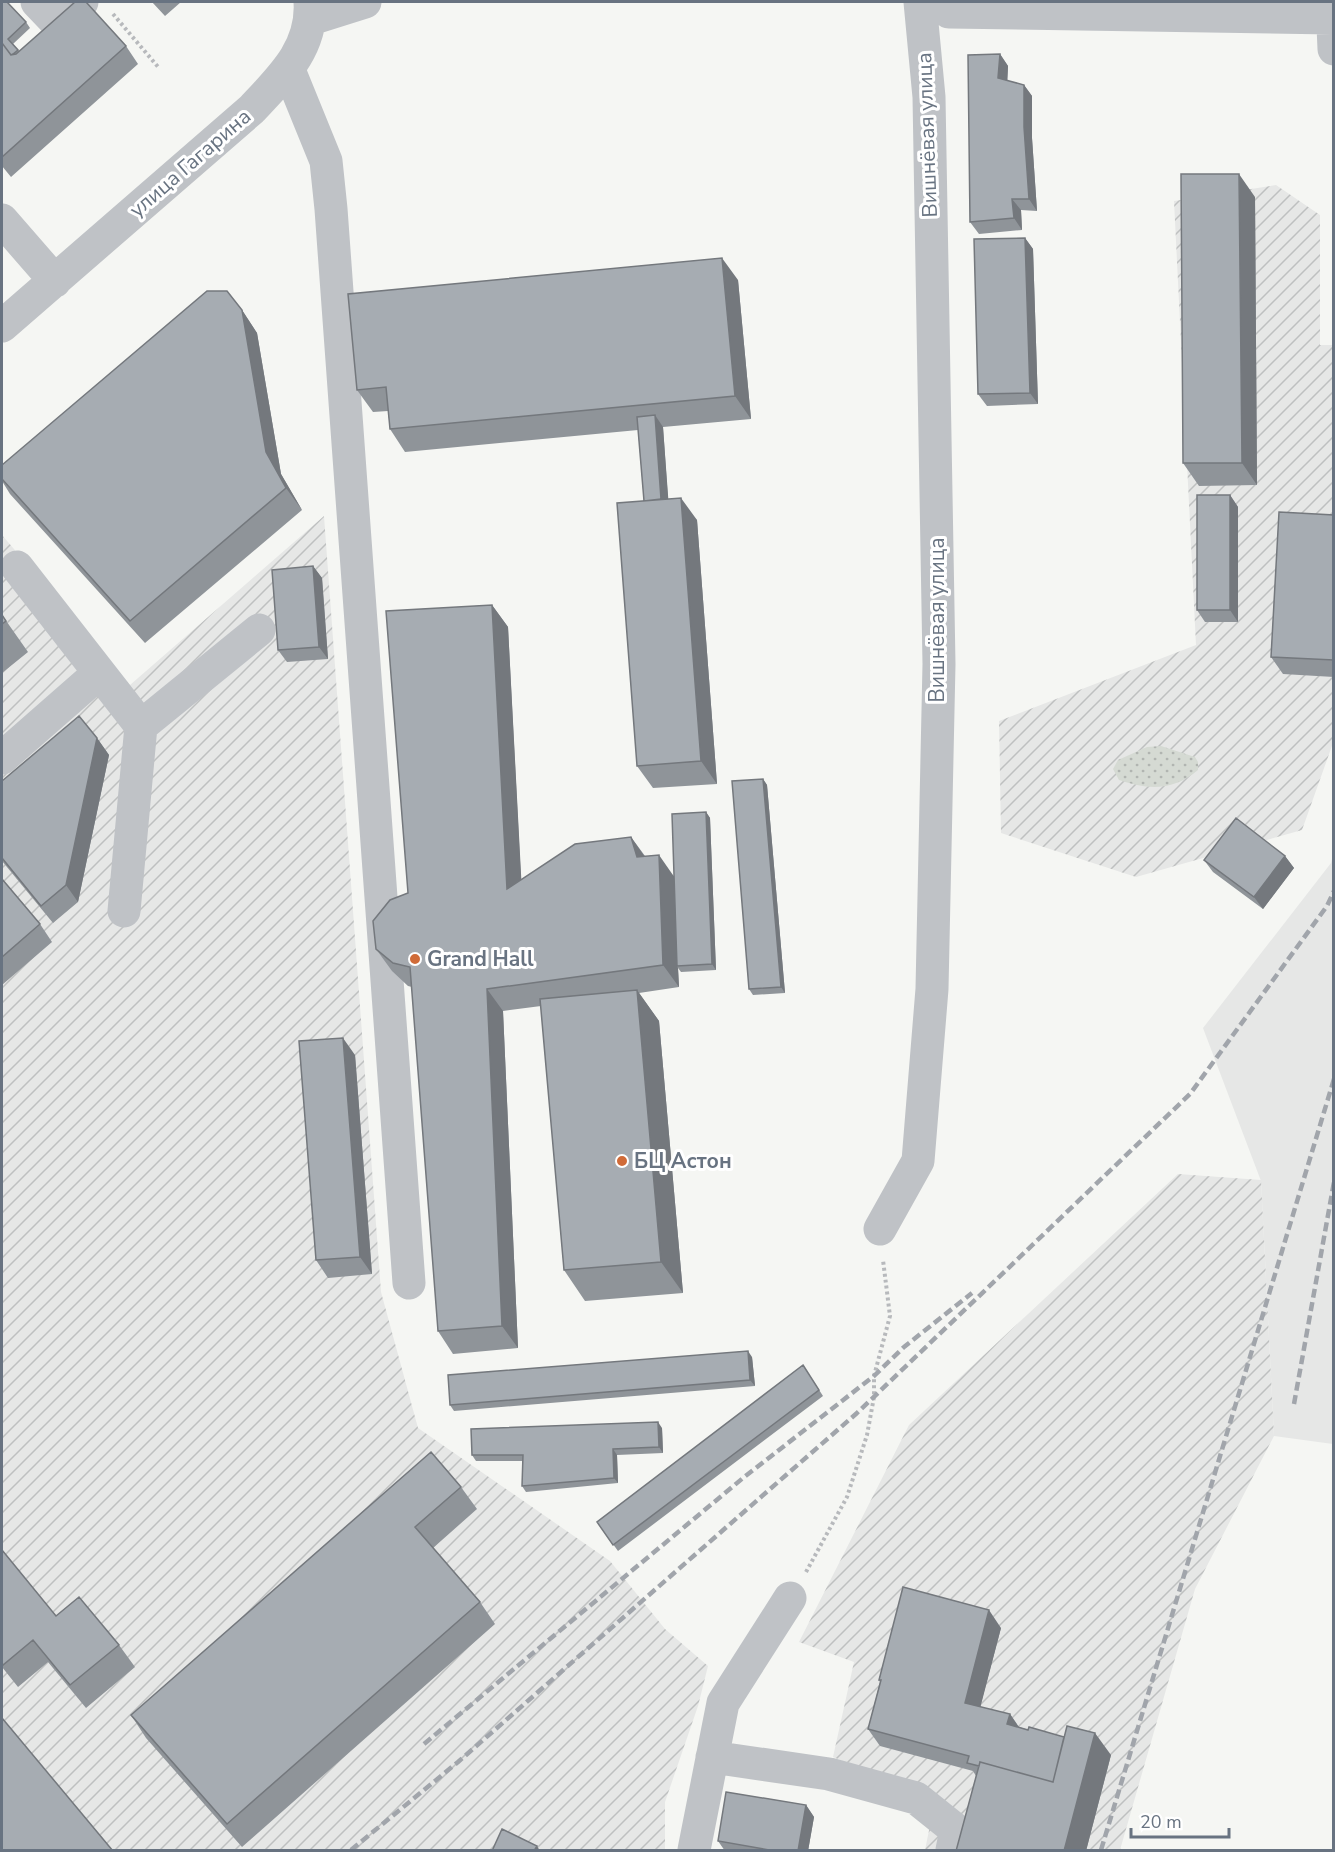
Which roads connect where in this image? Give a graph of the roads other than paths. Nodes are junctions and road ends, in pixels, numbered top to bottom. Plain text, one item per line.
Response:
1 (37, 2) edge
2 (365, 2) edge
3 (920, 2) edge
4 (942, 2) edge
5 (96, 6) edge
6 (311, 10) edge
7 (1332, 23) edge
8 (289, 70) junction
9 (2, 220) edge
10 (55, 280) junction
11 (2, 326) edge
12 (16, 567) dead end
13 (259, 630) dead end
14 (99, 673) junction
15 (141, 726) junction
16 (2, 758) edge
17 (124, 911) dead end
18 (880, 1229) road end
19 (409, 1283) dead end
20 (790, 1598) road end
21 (712, 1757) junction
22 (694, 1851) edge
23 (952, 1851) edge

1 - 5 street
2 - 6 street, улица Гагарина
3 - 18 street, Вишнёвая улица
4 - 7 street
6 - 8 street, улица Гагарина
8 - 10 street, улица Гагарина
8 - 19 street
9 - 10 street
10 - 11 street, улица Гагарина
12 - 14 street
13 - 15 street
14 - 15 street
14 - 16 street
15 - 17 street
20 - 21 street
21 - 22 street
21 - 23 street

